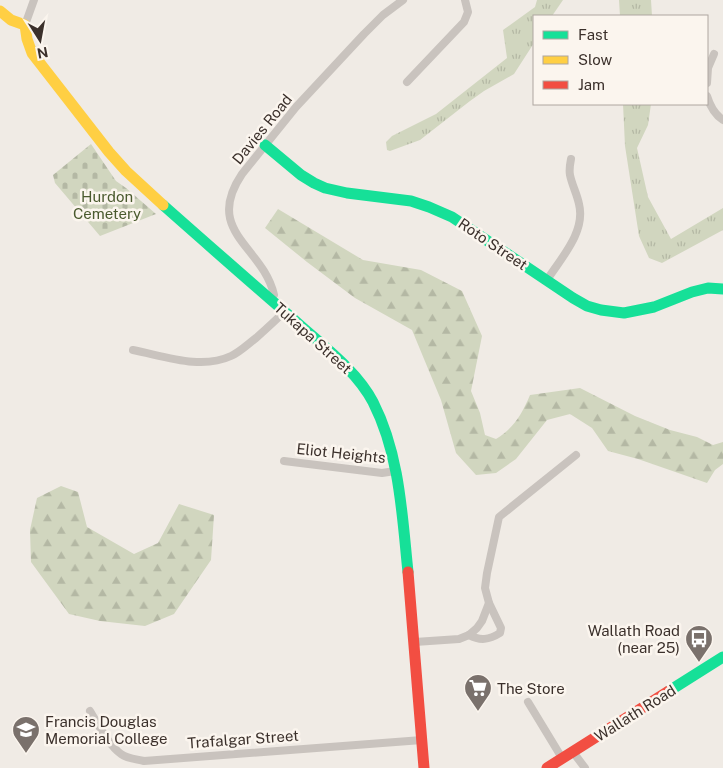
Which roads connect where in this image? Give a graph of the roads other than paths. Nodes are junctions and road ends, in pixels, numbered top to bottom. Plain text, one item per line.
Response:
1 (34, 0) edge
2 (403, 0) edge
3 (465, 0) edge
4 (0, 11) edge
5 (25, 25) junction
6 (714, 54) dead end
7 (708, 68) edge
8 (406, 82) dead end
9 (708, 99) edge
10 (723, 120) edge
11 (265, 145) junction
12 (571, 159) dead end
13 (547, 280) junction
14 (723, 289) edge
15 (270, 299) junction
16 (284, 312) junction
17 (133, 350) dead end
18 (576, 455) dead end
19 (284, 462) dead end
20 (396, 471) junction
21 (488, 604) junction
22 (469, 635) junction
23 (415, 642) junction
24 (723, 657) edge
25 (528, 702) dead end
26 (90, 711) dead end
27 (422, 740) junction
28 (574, 752) junction
29 (562, 758) junction
30 (424, 768) edge
31 (547, 768) edge
32 (585, 768) edge

1 - 5 street
2 - 11 street, Davies Road
3 - 8 street
4 - 5 street
5 - 15 street, Tukapa Street
6 - 7 street
9 - 10 street
11 - 13 street, Roto Street
11 - 15 street, Davies Road
12 - 13 street
13 - 14 street, Roto Street
15 - 16 street, Tukapa Street
16 - 17 street
16 - 20 street, Tukapa Street
18 - 21 street
19 - 20 street, Eliot Heights
20 - 23 street, Tukapa Street
21 - 22 street
21 - 22 street
22 - 23 street
23 - 27 street, Tukapa Street
24 - 28 street, Wallath Road
25 - 29 street
26 - 27 street, Trafalgar Street
27 - 30 street, Tukapa Street
28 - 29 street, Wallath Road
28 - 32 street
29 - 31 street, Wallath Road

